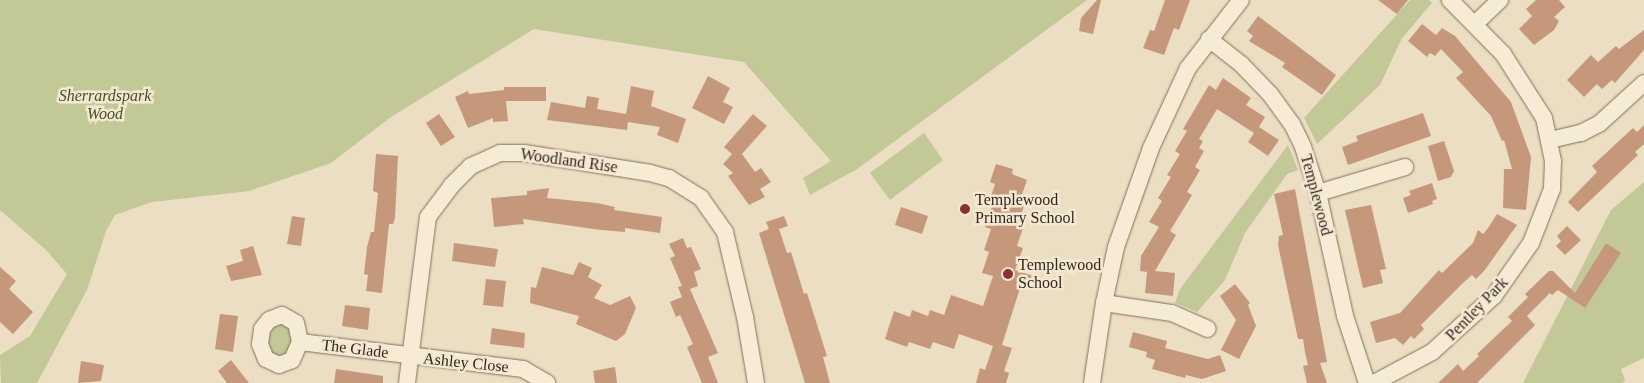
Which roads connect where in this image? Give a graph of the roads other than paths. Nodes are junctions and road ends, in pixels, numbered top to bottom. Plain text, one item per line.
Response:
1 (1241, 0) edge
2 (1450, 0) edge
3 (1500, 0) edge
4 (1475, 24) junction
5 (1208, 39) junction
6 (1644, 83) edge
7 (1550, 140) junction
8 (1405, 167) dead end
9 (1318, 193) junction
10 (1104, 303) junction
11 (1208, 329) dead end
12 (300, 342) dead end
13 (410, 357) junction
14 (407, 383) edge
15 (547, 383) edge
16 (756, 383) edge
17 (1092, 383) edge
18 (1367, 383) edge
19 (1374, 383) edge

1 - 5 street
2 - 4 street, Pentley Park
3 - 4 street
4 - 7 street, Pentley Park
5 - 9 street, Templewood
5 - 10 street
6 - 7 street
7 - 19 street, Pentley Park
8 - 9 street
9 - 18 street, Templewood
10 - 11 street
10 - 17 street
12 - 13 street, The Glade
13 - 14 street, Woodland Rise
13 - 15 street, Ashley Close
13 - 16 street, Woodland Rise

